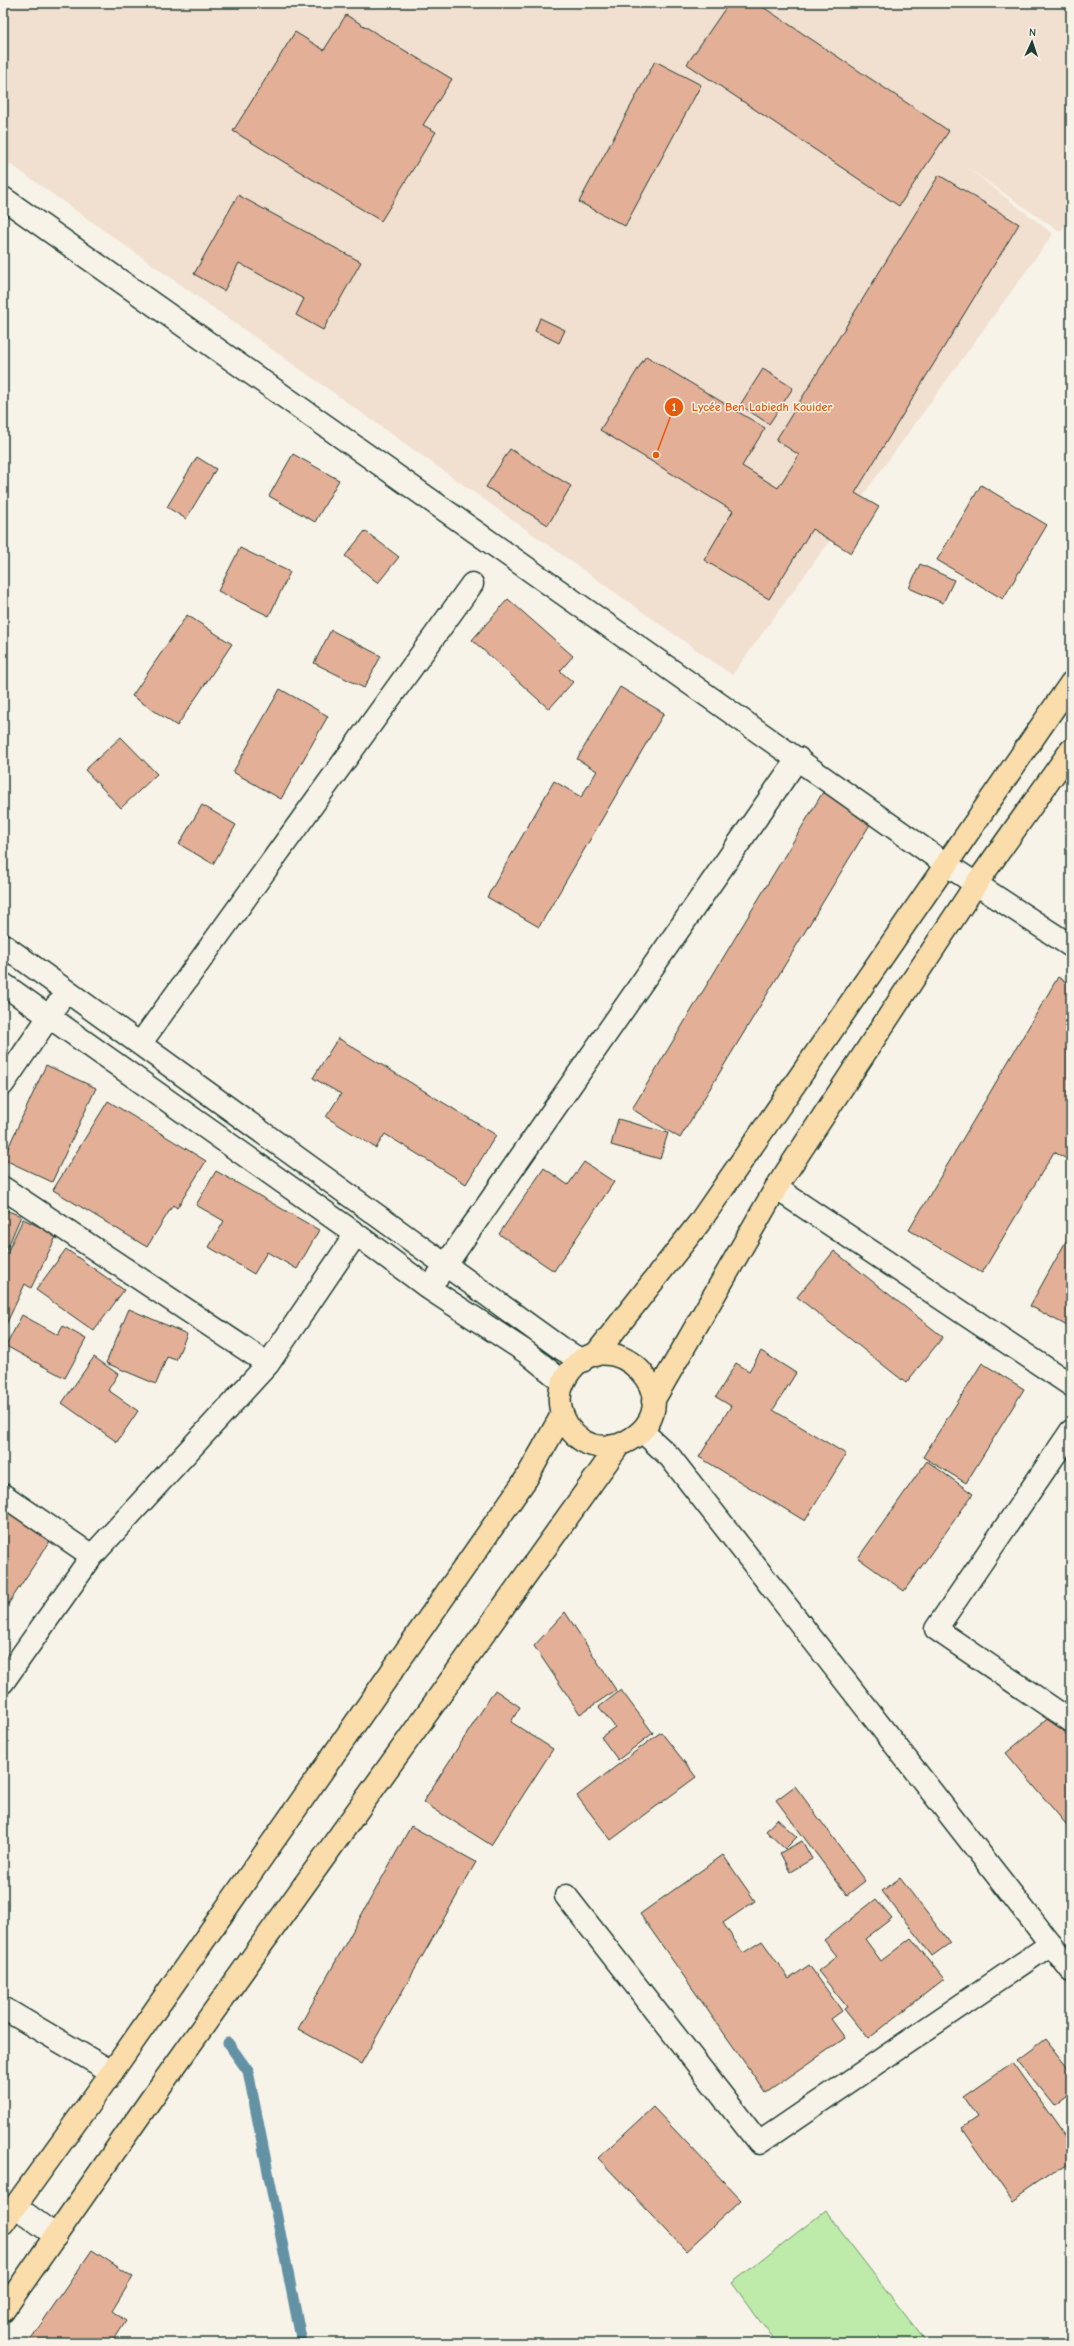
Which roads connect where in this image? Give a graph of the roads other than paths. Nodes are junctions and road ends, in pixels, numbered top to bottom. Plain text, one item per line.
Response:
1 (3, 198) edge
2 (472, 584) dead end
3 (1071, 683) edge
4 (1071, 750) edge
5 (798, 758) junction
6 (947, 865) junction
7 (976, 884) junction
8 (3, 945) edge
9 (1071, 946) edge
10 (3, 984) edge
11 (67, 991) junction
12 (49, 1016) junction
13 (140, 1044) junction
14 (3, 1084) edge
15 (3, 1188) edge
16 (776, 1188) junction
17 (356, 1234) junction
18 (445, 1264) junction
19 (430, 1289) junction
20 (588, 1358) junction
21 (268, 1364) junction
22 (563, 1382) junction
23 (1071, 1385) edge
24 (653, 1401) junction
25 (562, 1416) junction
26 (642, 1431) junction
27 (1071, 1431) edge
28 (620, 1445) junction
29 (3, 1495) edge
30 (92, 1556) junction
31 (3, 1682) edge
32 (1071, 1721) edge
33 (566, 1896) dead end
34 (1051, 1944) junction
35 (1071, 1970) edge
36 (3, 2008) edge
37 (112, 2072) junction
38 (9, 2214) edge
39 (56, 2236) junction
40 (3, 2311) edge

1 - 5 street
2 - 13 street
3 - 6 main road
4 - 7 main road
5 - 6 street
5 - 18 street
6 - 7 street
6 - 20 main road
7 - 9 street
7 - 16 main road
8 - 11 street
10 - 12 street
11 - 12 street
11 - 13 street
12 - 14 street
12 - 17 street
13 - 18 street
15 - 21 street
16 - 23 street
16 - 24 main road
17 - 19 street
17 - 21 street
18 - 19 street
18 - 20 street
19 - 22 street
20 - 22 main road
20 - 24 main road
21 - 30 street
22 - 25 main road
24 - 26 main road
25 - 28 main road
25 - 37 main road
26 - 28 main road
26 - 34 street
27 - 32 street
28 - 39 main road
29 - 30 street
30 - 31 street
33 - 34 street
34 - 35 street
36 - 37 street
37 - 38 main road
38 - 39 street
39 - 40 main road

